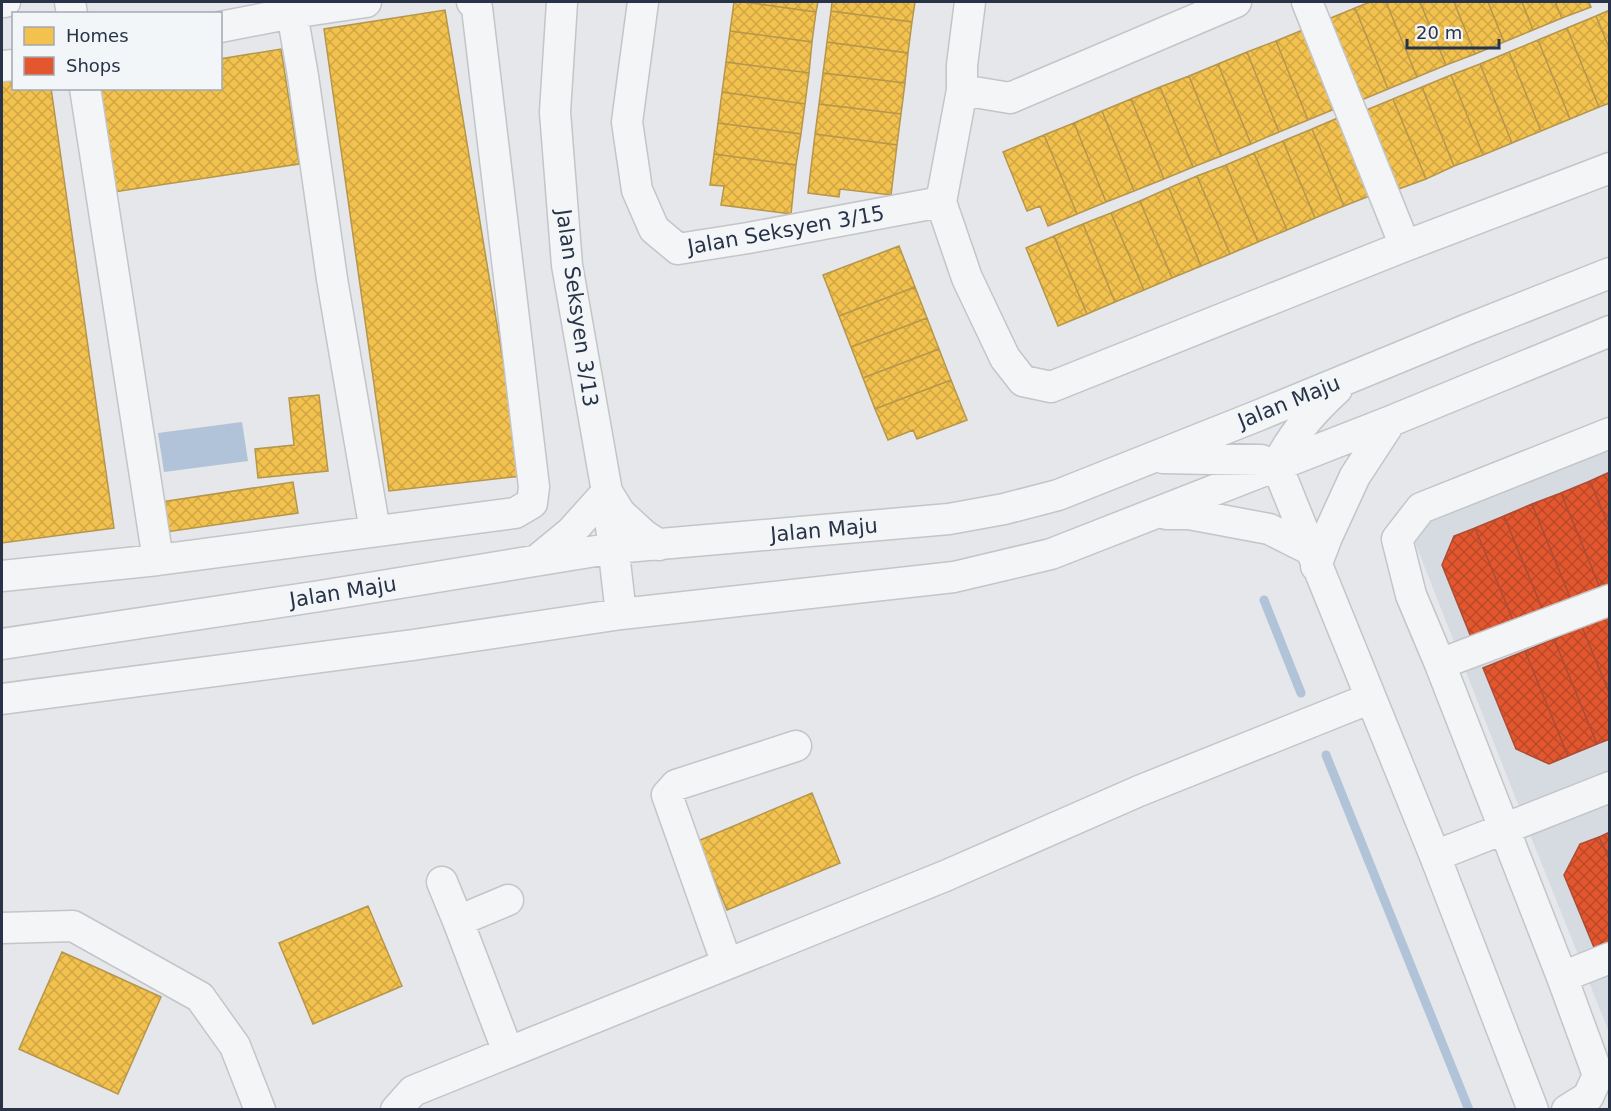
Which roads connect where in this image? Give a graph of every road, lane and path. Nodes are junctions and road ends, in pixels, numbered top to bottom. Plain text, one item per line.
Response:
1 (366, 2) edge
2 (472, 2) edge
3 (562, 2) edge
4 (643, 2) edge
5 (970, 2) edge
6 (1236, 2) edge
7 (1307, 2) edge
8 (292, 13) junction
9 (222, 27) edge
10 (84, 90) edge
11 (962, 90) junction
12 (1610, 168) edge
13 (941, 202) junction
14 (1405, 246) junction
15 (1610, 273) edge
16 (1610, 331) edge
17 (1352, 376) junction
18 (1391, 421) junction
19 (1610, 433) edge
20 (1147, 459) junction
21 (1277, 466) junction
22 (607, 492) junction
23 (1156, 514) junction
24 (375, 531) junction
25 (659, 545) junction
26 (614, 549) junction
27 (1313, 558) junction
28 (158, 560) junction
29 (537, 560) junction
30 (2, 576) edge
31 (1610, 600) edge
32 (621, 614) junction
33 (2, 644) edge
34 (1440, 664) junction
35 (1371, 698) junction
36 (2, 699) edge
37 (796, 746) dead end
38 (1610, 787) edge
39 (1504, 829) junction
40 (1435, 856) junction
41 (442, 882) dead end
42 (508, 900) dead end
43 (458, 921) junction
44 (2, 928) edge
45 (1610, 958) edge
46 (727, 964) junction
47 (1563, 977) junction
48 (508, 1052) junction
49 (260, 1110) edge
50 (396, 1110) edge
51 (1533, 1110) edge
52 (1567, 1110) edge

1 - 8 street
2 - 24 street
3 - 22 street, Jalan Seksyen 3/13
4 - 13 street, Jalan Seksyen 3/15
5 - 11 street
6 - 11 street
7 - 14 street
8 - 9 street
8 - 24 street
10 - 28 street
11 - 13 street
12 - 14 street
13 - 14 street
15 - 17 street, Jalan Maju
16 - 18 street
17 - 20 street, Jalan Maju
17 - 21 street
18 - 21 street
18 - 27 street
19 - 34 street
20 - 21 street
20 - 25 street, Jalan Maju
21 - 23 street
21 - 27 street
22 - 25 street
22 - 26 street, Jalan Seksyen 3/13
22 - 29 street
23 - 27 street
23 - 32 street
24 - 28 street
25 - 26 street, Jalan Maju
26 - 29 street, Jalan Maju
26 - 32 street, Jalan Seksyen 3/13
27 - 35 street
28 - 30 street
29 - 33 street, Jalan Maju
31 - 34 street
32 - 36 street
34 - 39 street
35 - 40 street
35 - 46 street
37 - 46 street
38 - 39 street
39 - 40 street
39 - 47 street
40 - 51 street
41 - 43 street
42 - 43 street
43 - 48 street
44 - 49 street
45 - 47 street
46 - 48 street
47 - 52 street
48 - 50 street

